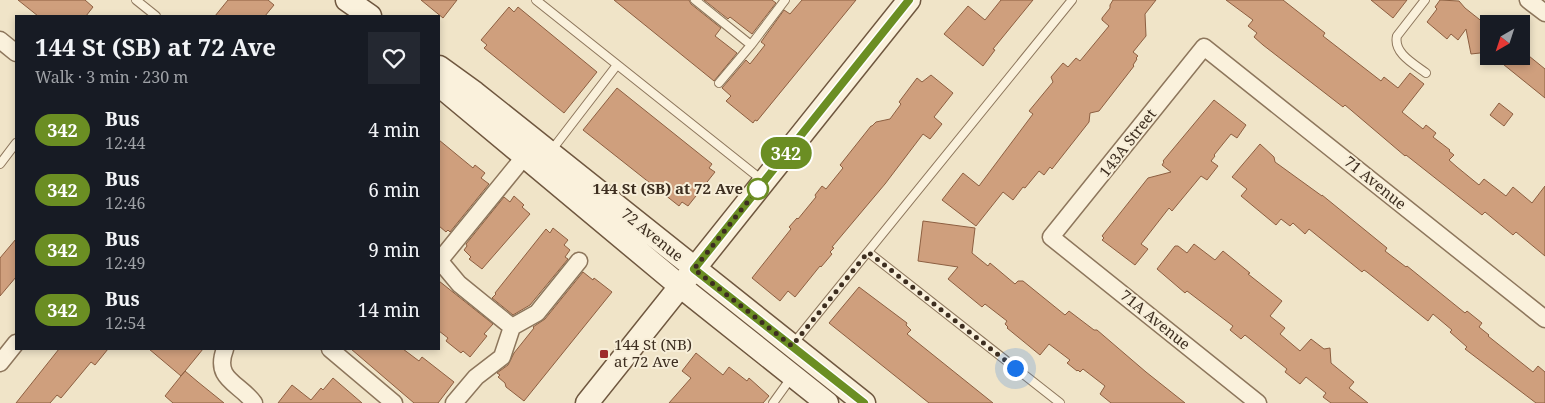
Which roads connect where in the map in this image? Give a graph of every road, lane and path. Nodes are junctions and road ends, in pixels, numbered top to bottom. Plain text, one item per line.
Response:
1 (136, 0) edge
2 (346, 0) edge
3 (536, 0) edge
4 (695, 0) edge
5 (786, 0) edge
6 (909, 0) edge
7 (1072, 0) edge
8 (1425, 0) edge
9 (1531, 1) edge
10 (1545, 13) edge
11 (155, 15) edge
12 (362, 15) edge
13 (368, 15) edge
14 (0, 40) edge
15 (751, 45) junction
16 (1204, 47) joint
17 (15, 52) edge
18 (617, 65) junction
19 (440, 68) edge
20 (1426, 73) dead end
21 (719, 83) dead end
22 (440, 86) edge
23 (15, 144) edge
24 (550, 152) junction
25 (524, 157) junction
26 (0, 164) edge
27 (764, 182) junction
28 (1051, 237) joint
29 (868, 252) junction
30 (440, 259) edge
31 (440, 261) edge
32 (579, 261) dead end
33 (694, 269) junction
34 (680, 286) junction
35 (1545, 319) edge
36 (512, 327) junction
37 (15, 344) edge
38 (792, 346) junction
39 (225, 350) edge
40 (331, 350) edge
41 (0, 363) edge
42 (793, 376) junction
43 (254, 403) edge
44 (394, 403) edge
45 (454, 403) edge
46 (587, 403) edge
47 (773, 403) edge
48 (827, 403) edge
49 (864, 403) edge
50 (1060, 403) edge
51 (1258, 403) edge

1 - 11 lane
2 - 12 main road
2 - 13 main road
3 - 18 lane
4 - 15 lane
5 - 15 lane
6 - 27 main road
7 - 29 lane
8 - 20 lane
9 - 10 street
14 - 17 street
15 - 21 lane
16 - 28 street, 143A Street
16 - 35 street, 71 Avenue
18 - 24 lane
18 - 27 lane
19 - 24 main road, 72 Avenue
22 - 25 main road, 72 Avenue
23 - 26 lane
24 - 33 main road, 72 Avenue
25 - 30 street
25 - 34 main road, 72 Avenue
27 - 33 main road
28 - 51 street, 71A Avenue
29 - 38 lane
29 - 50 lane
31 - 36 street
32 - 36 street
33 - 34 main road
33 - 38 main road, 72 Avenue
34 - 42 main road, 72 Avenue
34 - 46 main road
36 - 45 street
37 - 41 street
38 - 49 main road, 72 Avenue
39 - 43 street
40 - 44 street
42 - 47 lane
42 - 48 main road, 72 Avenue

